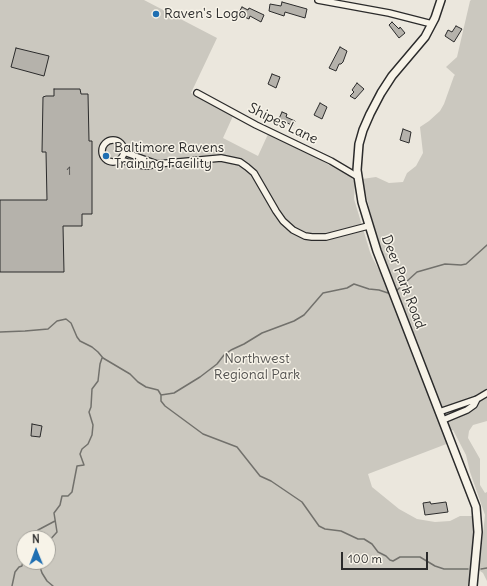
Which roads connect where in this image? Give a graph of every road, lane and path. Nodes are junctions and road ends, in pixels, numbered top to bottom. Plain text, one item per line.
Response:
1 (318, 0) edge
2 (441, 0) edge
3 (432, 24) junction
4 (197, 93) dead end
5 (124, 152) junction
6 (120, 160) junction
7 (157, 164) junction
8 (358, 177) junction
9 (368, 226) junction
10 (487, 393) edge
11 (477, 399) junction
12 (440, 412) junction
13 (443, 420) junction
14 (473, 586) edge

1 - 3 street
2 - 3 street, Deer Park Road
3 - 8 street, Deer Park Road
4 - 8 street, Shipes Lane
5 - 6 street
5 - 6 street
5 - 7 street
6 - 7 street
7 - 9 street
8 - 9 street, Deer Park Road
9 - 12 street, Deer Park Road
10 - 11 street
11 - 12 street
11 - 13 street
12 - 13 street, Deer Park Road
13 - 14 street, Deer Park Road

